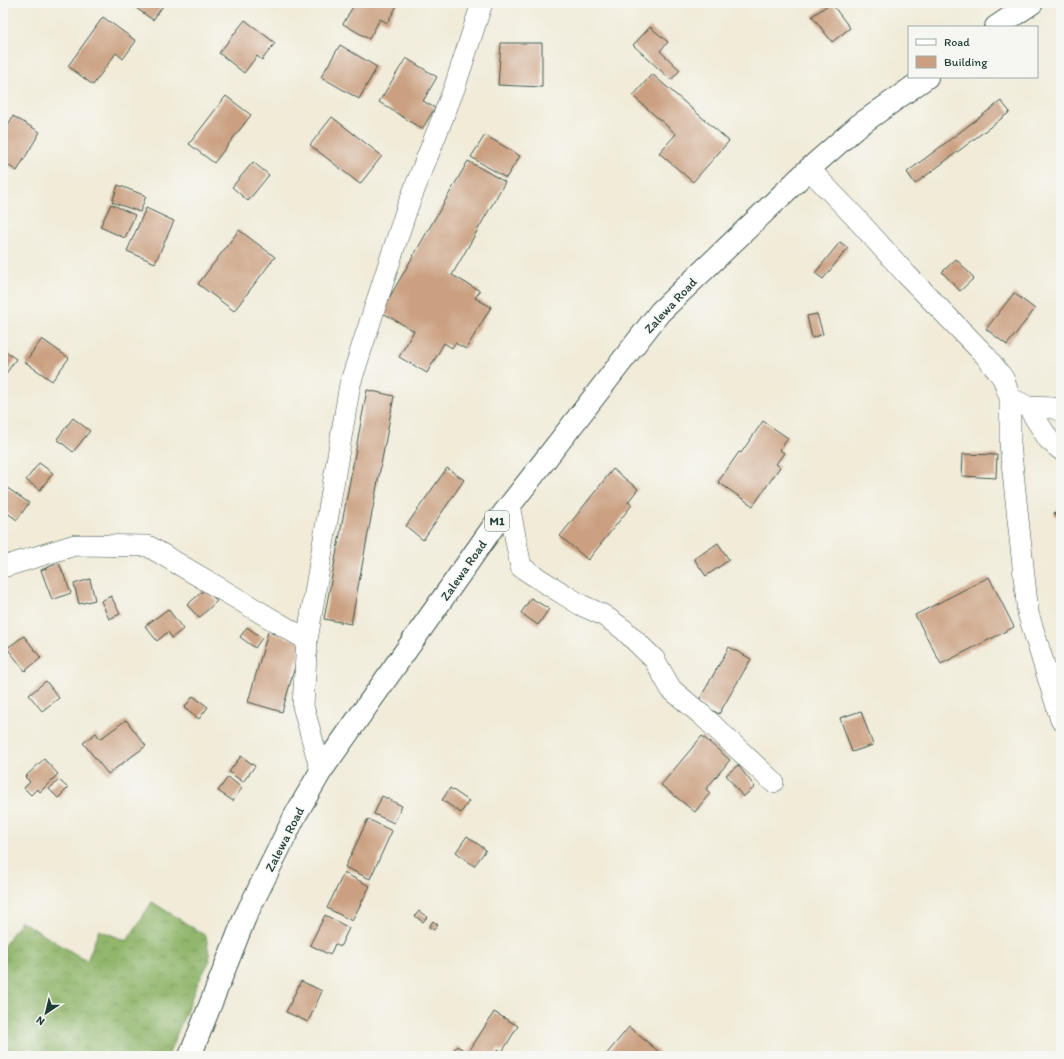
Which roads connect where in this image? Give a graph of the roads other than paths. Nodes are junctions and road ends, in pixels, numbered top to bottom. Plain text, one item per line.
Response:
1 (482, 3) edge
2 (1032, 3) edge
3 (998, 26) edge
4 (926, 78) edge
5 (810, 168) junction
6 (1019, 402) junction
7 (1061, 411) edge
8 (1061, 450) edge
9 (510, 505) junction
10 (3, 567) edge
11 (307, 640) junction
12 (1061, 720) edge
13 (321, 771) junction
14 (773, 782) dead end
15 (190, 1056) edge

1 - 11 street
2 - 3 highway
4 - 5 highway, Zalewa Road / M1
5 - 6 street
5 - 9 highway, Zalewa Road / M1
6 - 7 street
6 - 8 street
6 - 12 street
9 - 13 highway, Zalewa Road / M1
9 - 14 street
10 - 11 street
11 - 13 street
13 - 15 highway, Zalewa Road / M1

